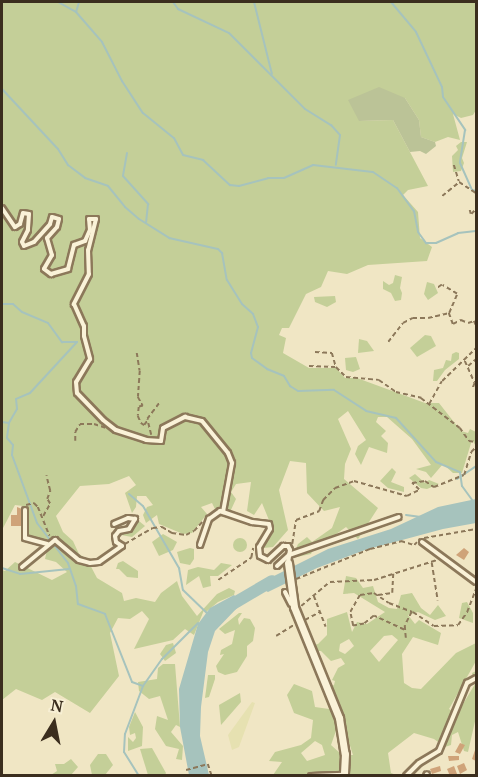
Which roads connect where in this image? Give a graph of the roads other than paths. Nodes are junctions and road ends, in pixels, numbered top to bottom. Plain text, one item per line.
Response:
1 (2, 208) edge
2 (26, 506) road end
3 (223, 512) junction
4 (399, 517) dead end
5 (114, 524) dead end
6 (420, 541) road end
7 (51, 542) junction
8 (200, 545) dead end
9 (289, 560) junction
10 (277, 566) dead end
11 (21, 567) dead end
12 (477, 582) edge
13 (285, 591) dead end
14 (294, 606) junction
15 (477, 678) edge
16 (344, 775) edge
17 (311, 776) edge
18 (406, 776) edge

1 - 3 lane
2 - 7 lane
3 - 8 lane
3 - 9 lane
4 - 9 lane
5 - 7 lane
6 - 12 lane
7 - 11 lane
9 - 10 lane
9 - 14 street
13 - 14 lane
14 - 16 street
15 - 18 lane
16 - 17 lane

